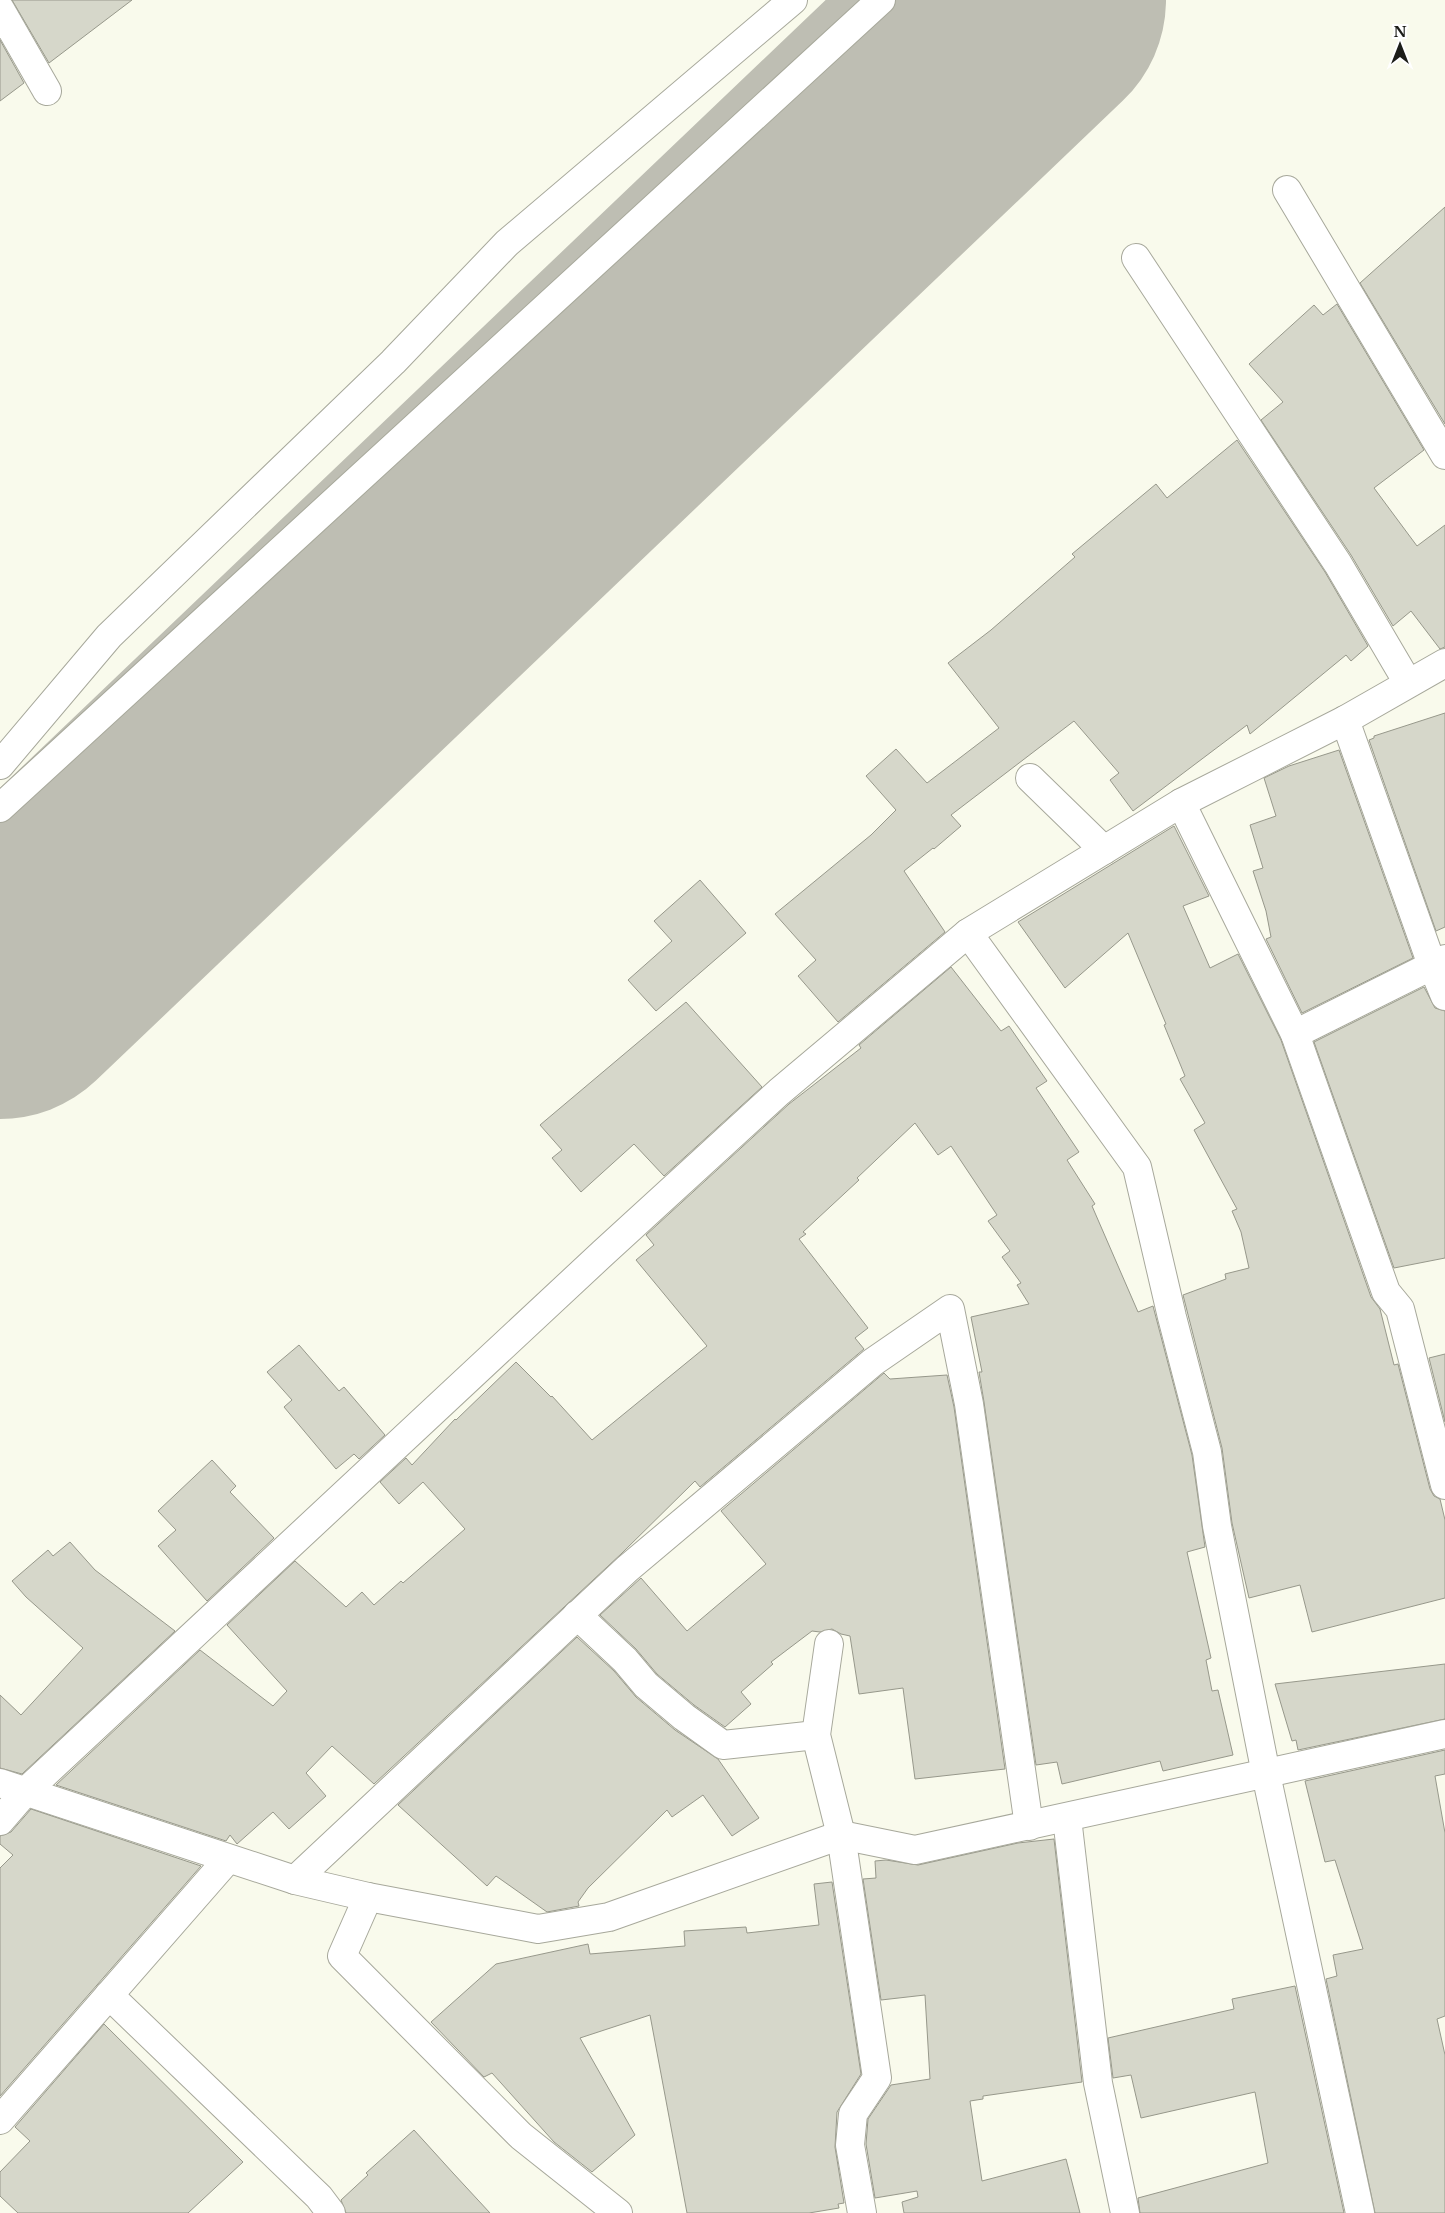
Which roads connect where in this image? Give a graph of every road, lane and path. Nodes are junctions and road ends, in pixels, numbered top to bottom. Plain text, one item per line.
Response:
1 (793, 0) edge
2 (881, 0) edge
3 (0, 9) edge
4 (47, 91) dead end
5 (1287, 190) dead end
6 (1136, 258) dead end
7 (1445, 455) edge
8 (1445, 664) edge
9 (1408, 683) junction
10 (1345, 720) junction
11 (0, 765) edge
12 (1030, 778) dead end
13 (1181, 804) junction
14 (0, 808) edge
15 (1104, 850) junction
16 (968, 933) junction
17 (1438, 962) edge
18 (1445, 996) edge
19 (1295, 1034) junction
20 (1445, 1485) edge
21 (577, 1615) junction
22 (829, 1644) dead end
23 (1445, 1734) edge
24 (816, 1735) junction
25 (1266, 1774) junction
26 (0, 1783) edge
27 (26, 1792) junction
28 (1068, 1818) junction
29 (0, 1821) edge
30 (1029, 1826) junction
31 (841, 1835) junction
32 (228, 1859) junction
33 (295, 1880) junction
34 (368, 1897) junction
35 (109, 1995) junction
36 (0, 2120) edge
37 (331, 2213) edge
38 (618, 2213) edge
39 (862, 2213) edge
40 (1125, 2213) edge
41 (1360, 2213) edge

1 - 11 street
2 - 14 street
3 - 4 street
5 - 7 street
6 - 9 street
8 - 9 street
9 - 10 street
10 - 13 street
10 - 17 street
12 - 15 street
13 - 15 street
13 - 19 street
15 - 16 street
16 - 25 street
16 - 27 street
17 - 18 street
17 - 19 street
19 - 20 street
21 - 24 street
21 - 30 street
21 - 33 street
22 - 24 street
23 - 25 street
24 - 31 street
25 - 28 street
25 - 41 street
26 - 27 street
27 - 29 street
27 - 32 street
28 - 30 street
28 - 40 street
30 - 31 street
31 - 34 street
31 - 39 street
32 - 33 street
32 - 35 street
33 - 34 street
34 - 38 street
35 - 36 street
35 - 37 street

